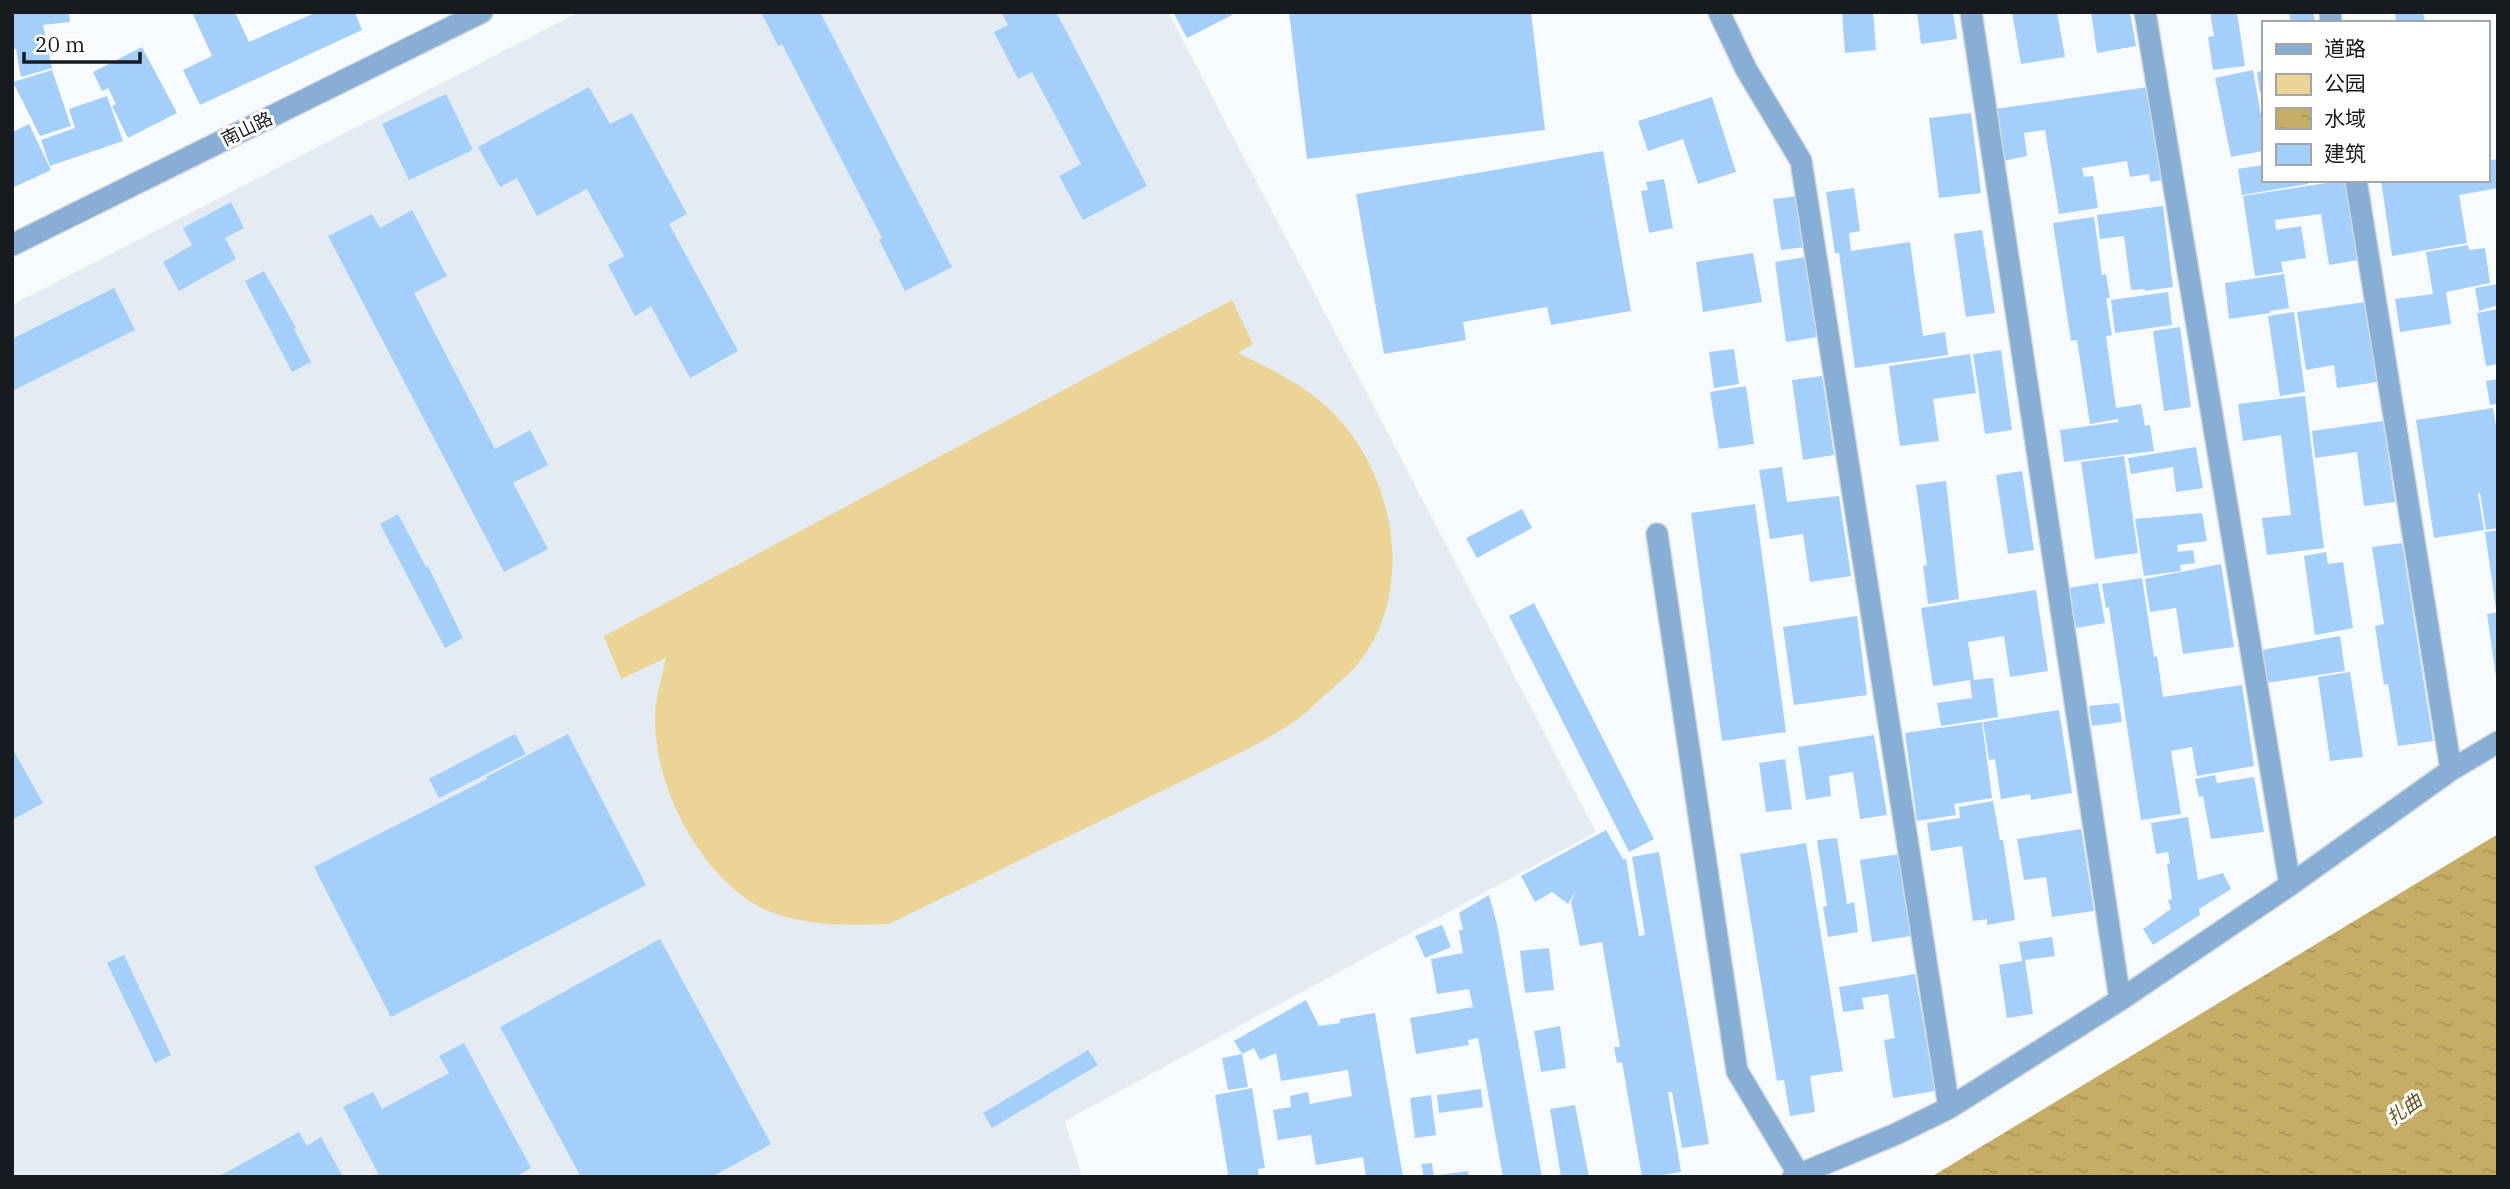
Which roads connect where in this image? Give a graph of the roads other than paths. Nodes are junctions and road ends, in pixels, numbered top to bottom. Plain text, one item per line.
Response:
1 (482, 12) edge
2 (1719, 12) edge
3 (1971, 12) edge
4 (2145, 12) edge
5 (2356, 182) edge
6 (12, 245) edge
7 (1657, 534) dead end
8 (2498, 742) edge
9 (2451, 770) junction
10 (2290, 885) junction
11 (2120, 1000) junction
12 (1949, 1108) junction
13 (1796, 1176) edge

1 - 6 street, 南山路
2 - 12 street
3 - 11 street
4 - 10 street
5 - 9 street
7 - 13 street
8 - 9 street
9 - 10 street
10 - 11 street
11 - 12 street
12 - 13 street

